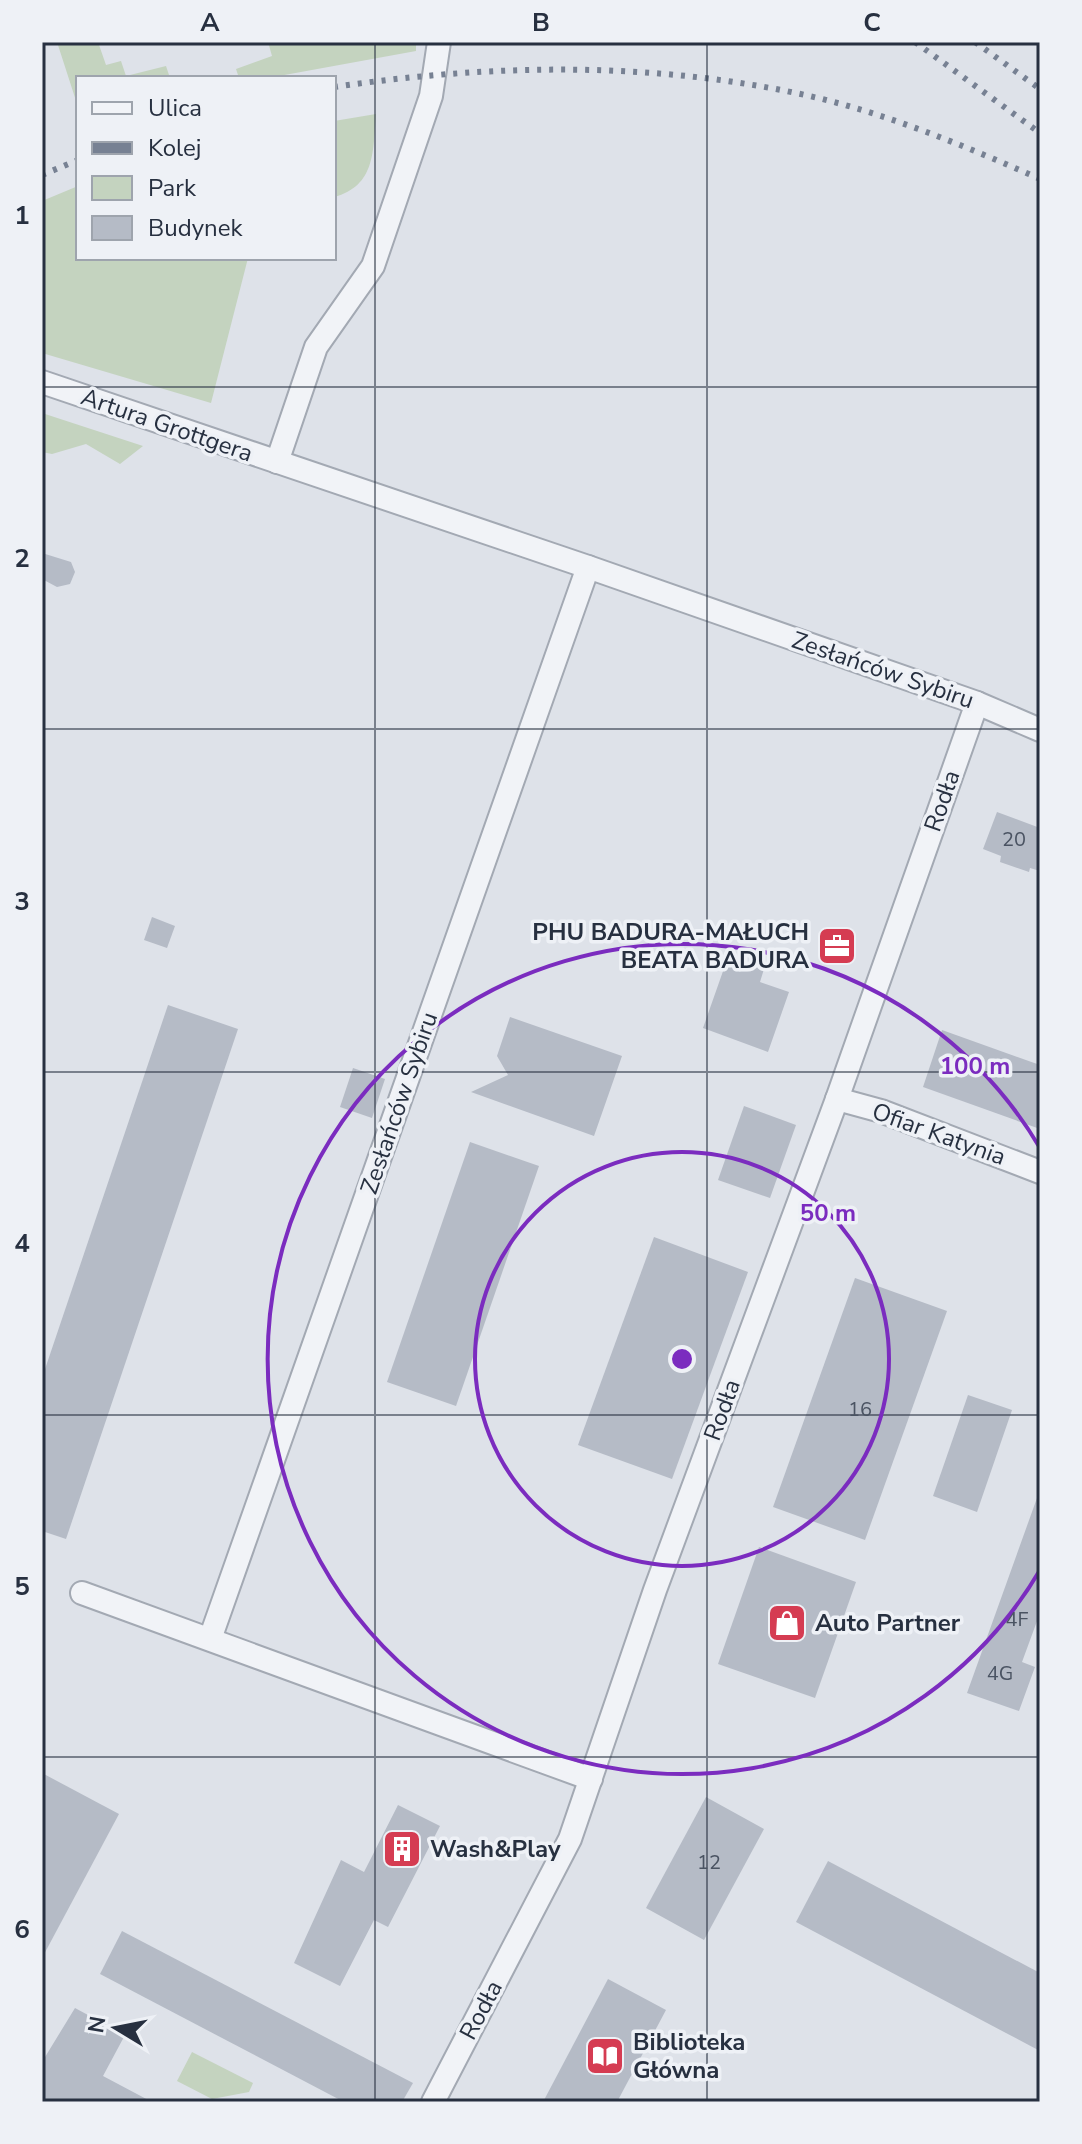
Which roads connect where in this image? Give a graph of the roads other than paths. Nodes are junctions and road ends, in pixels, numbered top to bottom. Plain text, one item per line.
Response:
1 (439, 46) edge
2 (42, 382) edge
3 (277, 462) junction
4 (588, 567) junction
5 (977, 703) junction
6 (1040, 730) edge
7 (837, 1099) junction
8 (1040, 1172) edge
9 (82, 1593) dead end
10 (210, 1639) junction
11 (591, 1779) junction
12 (433, 2102) edge

1 - 3 street, Artura Grottgera
2 - 3 street, Artura Grottgera
3 - 4 street, Zesłańców Sybiru
4 - 5 street, Zesłańców Sybiru
4 - 10 street, Zesłańców Sybiru
5 - 6 street, Zesłańców Sybiru
5 - 7 street, Rodła
7 - 8 street, Ofiar Katynia
7 - 11 street, Rodła
9 - 10 street
10 - 11 street
11 - 12 street, Rodła

